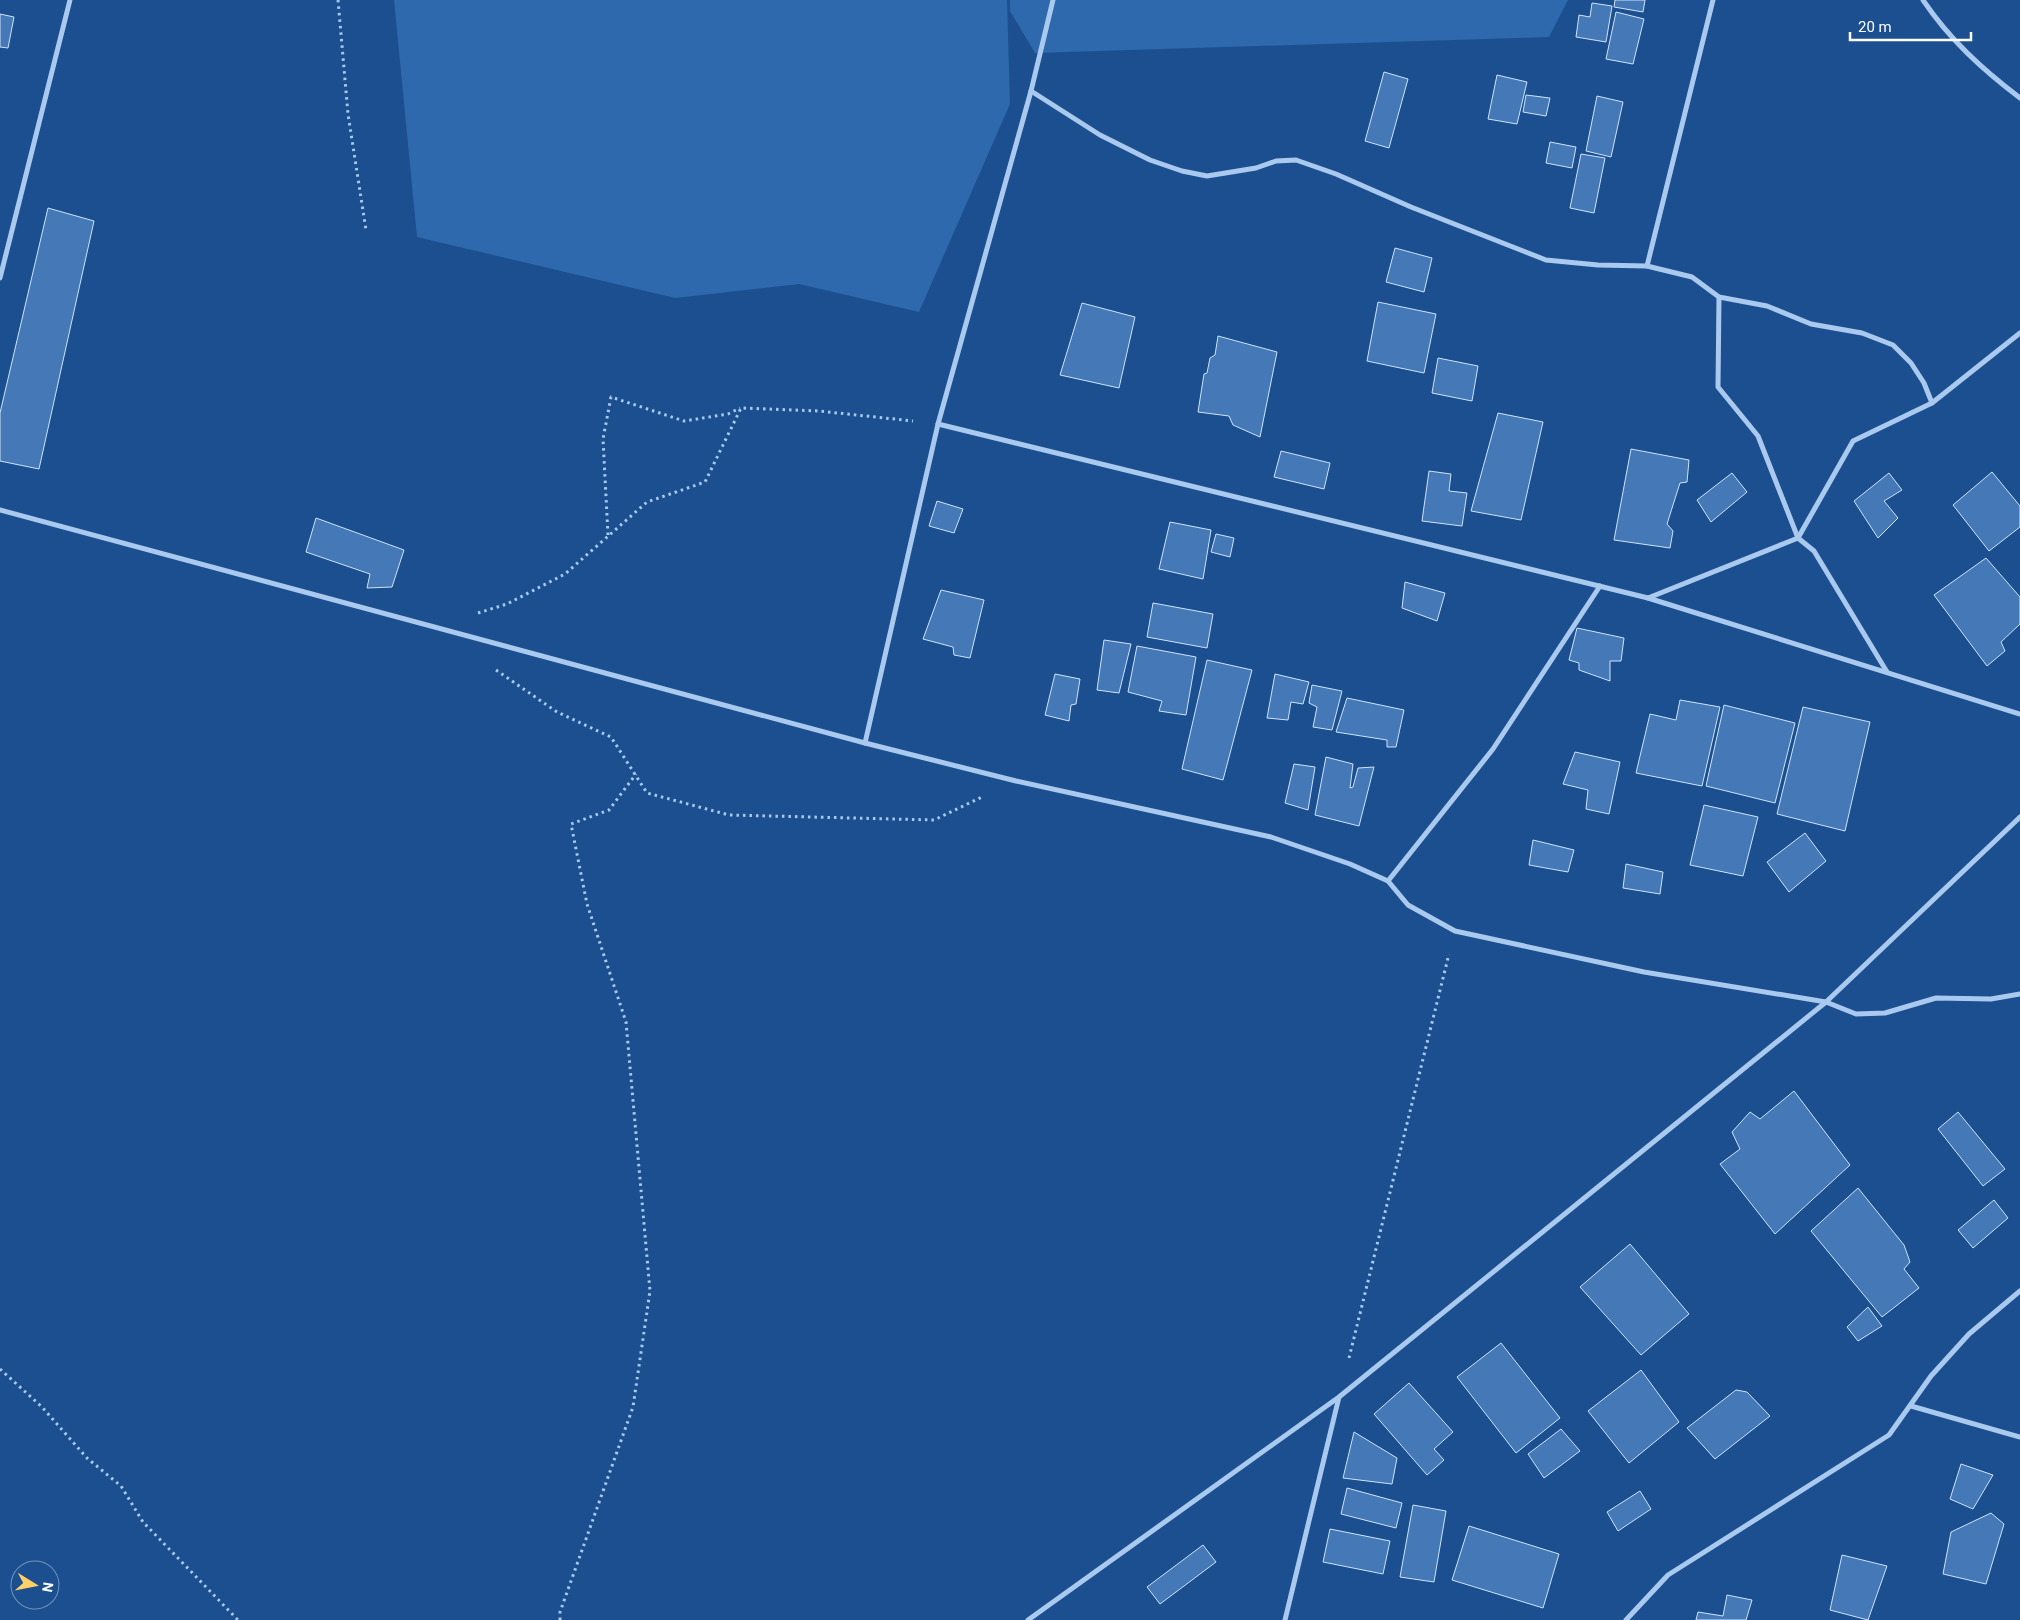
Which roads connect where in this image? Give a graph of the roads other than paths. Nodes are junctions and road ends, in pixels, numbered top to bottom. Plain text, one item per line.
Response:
1 (70, 0) edge
2 (1053, 0) edge
3 (1713, 0) edge
4 (1923, 0) edge
5 (1032, 91) junction
6 (2020, 98) edge
7 (1647, 266) junction
8 (0, 278) edge
9 (1719, 297) junction
10 (2020, 334) edge
11 (1932, 403) junction
12 (938, 424) junction
13 (0, 510) edge
14 (1798, 538) junction
15 (1600, 586) junction
16 (1648, 598) junction
17 (1887, 672) junction
18 (2020, 714) edge
19 (865, 743) junction
20 (2020, 817) edge
21 (1388, 881) junction
22 (2020, 994) edge
23 (1826, 1002) junction
24 (2020, 1291) edge
25 (1339, 1397) junction
26 (1911, 1406) junction
27 (2020, 1437) edge
28 (1028, 1620) edge
29 (1285, 1620) edge
30 (1626, 1620) edge

1 - 8 street
2 - 5 street
3 - 7 street
4 - 6 street
5 - 7 street
5 - 12 street
7 - 9 street
9 - 11 street
9 - 14 street
10 - 11 street
11 - 14 street
12 - 15 street
12 - 19 street
13 - 19 street
14 - 16 street
14 - 17 street
15 - 16 street
15 - 21 street
16 - 17 street
17 - 18 street
19 - 21 street
20 - 23 street
21 - 23 street
22 - 23 street
23 - 25 street
24 - 26 street
25 - 28 street
25 - 29 street
26 - 27 street
26 - 30 street

